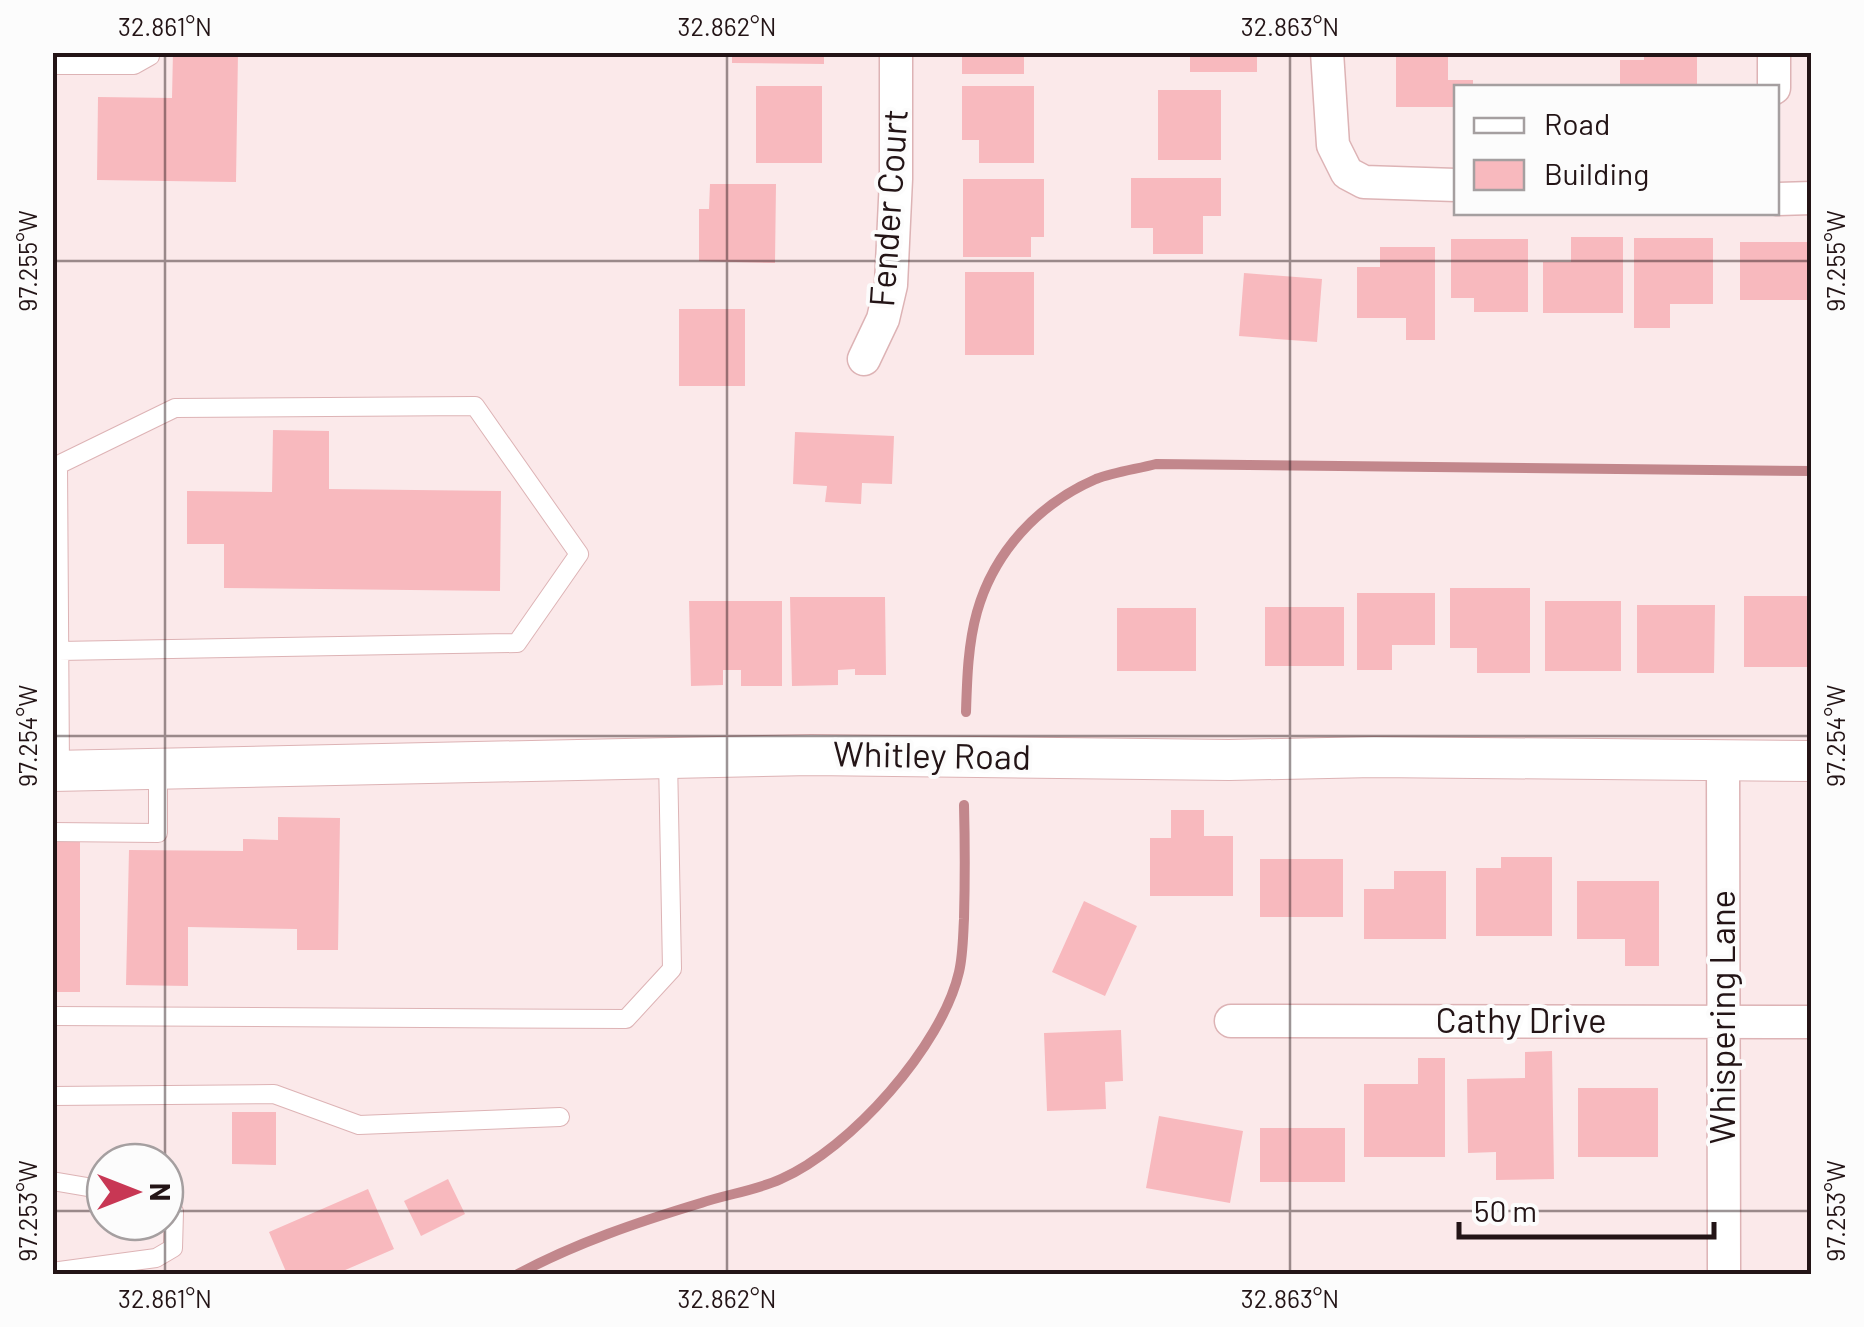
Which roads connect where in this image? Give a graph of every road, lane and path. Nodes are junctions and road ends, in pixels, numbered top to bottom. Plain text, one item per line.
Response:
1 (150, 52) edge
2 (896, 52) edge
3 (1326, 52) edge
4 (1774, 52) edge
5 (52, 65) edge
6 (1774, 85) edge
7 (1454, 186) edge
8 (1812, 198) edge
9 (1779, 199) edge
10 (864, 359) dead end
11 (55, 465) edge
12 (59, 652) junction
13 (668, 758) junction
14 (1723, 759) junction
15 (1812, 761) edge
16 (158, 769) junction
17 (56, 771) edge
18 (52, 832) edge
19 (52, 1016) edge
20 (1231, 1021) dead end
21 (1723, 1022) junction
22 (1812, 1022) edge
23 (52, 1096) edge
24 (560, 1117) dead end
25 (52, 1181) edge
26 (85, 1187) edge
27 (173, 1242) edge
28 (52, 1272) edge
29 (1724, 1274) edge

1 - 5 lane
2 - 10 street, Fender Court
3 - 7 street
4 - 6 street
8 - 9 street
11 - 12 lane
11 - 12 lane
12 - 17 lane
13 - 14 street, Whitley Road
13 - 16 street, Whitley Road
13 - 19 lane
14 - 15 street, Whitley Road
14 - 21 street, Whispering Lane
16 - 17 street, Whitley Road
16 - 18 lane
20 - 21 street, Cathy Drive
21 - 22 street, Cathy Drive
21 - 29 street, Whispering Lane
23 - 24 lane
25 - 26 lane
27 - 28 lane

